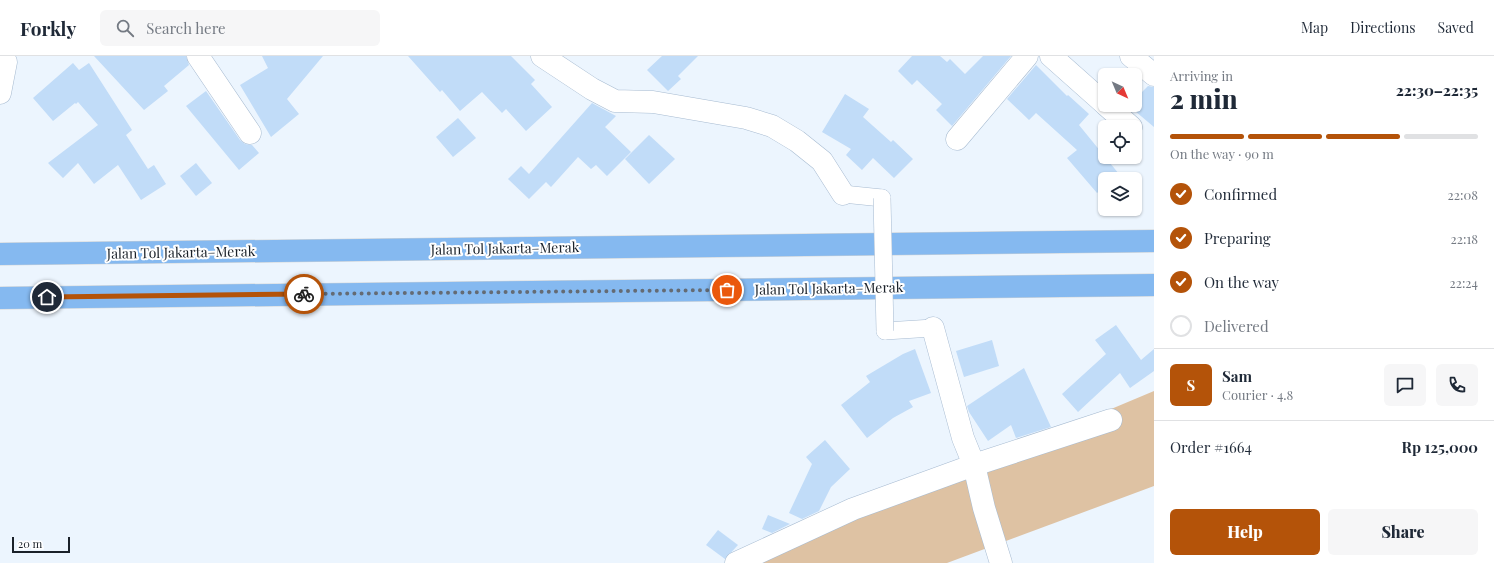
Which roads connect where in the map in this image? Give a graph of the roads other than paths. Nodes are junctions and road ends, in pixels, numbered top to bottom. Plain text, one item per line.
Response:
1 (3, 56) edge
2 (198, 56) edge
3 (542, 56) edge
4 (1027, 56) edge
5 (1051, 56) edge
6 (1131, 56) edge
7 (1154, 76) edge
8 (0, 93) edge
9 (1098, 97) edge
10 (1115, 112) edge
11 (1123, 120) edge
12 (250, 134) dead end
13 (957, 139) dead end
14 (843, 194) joint
15 (1154, 241) edge
16 (0, 254) edge
17 (1154, 285) edge
18 (0, 298) edge
19 (932, 328) joint
20 (1111, 420) dead end
21 (974, 465) junction
22 (736, 563) edge
23 (1002, 563) edge

1 - 8 street
2 - 12 street
3 - 14 street
4 - 13 street
5 - 9 street
6 - 7 street
10 - 11 street
14 - 19 street, bridge
15 - 16 highway, Jalan Tol Jakarta–Merak
17 - 18 highway, Jalan Tol Jakarta–Merak
19 - 21 street
20 - 21 street
21 - 22 street
21 - 23 street

